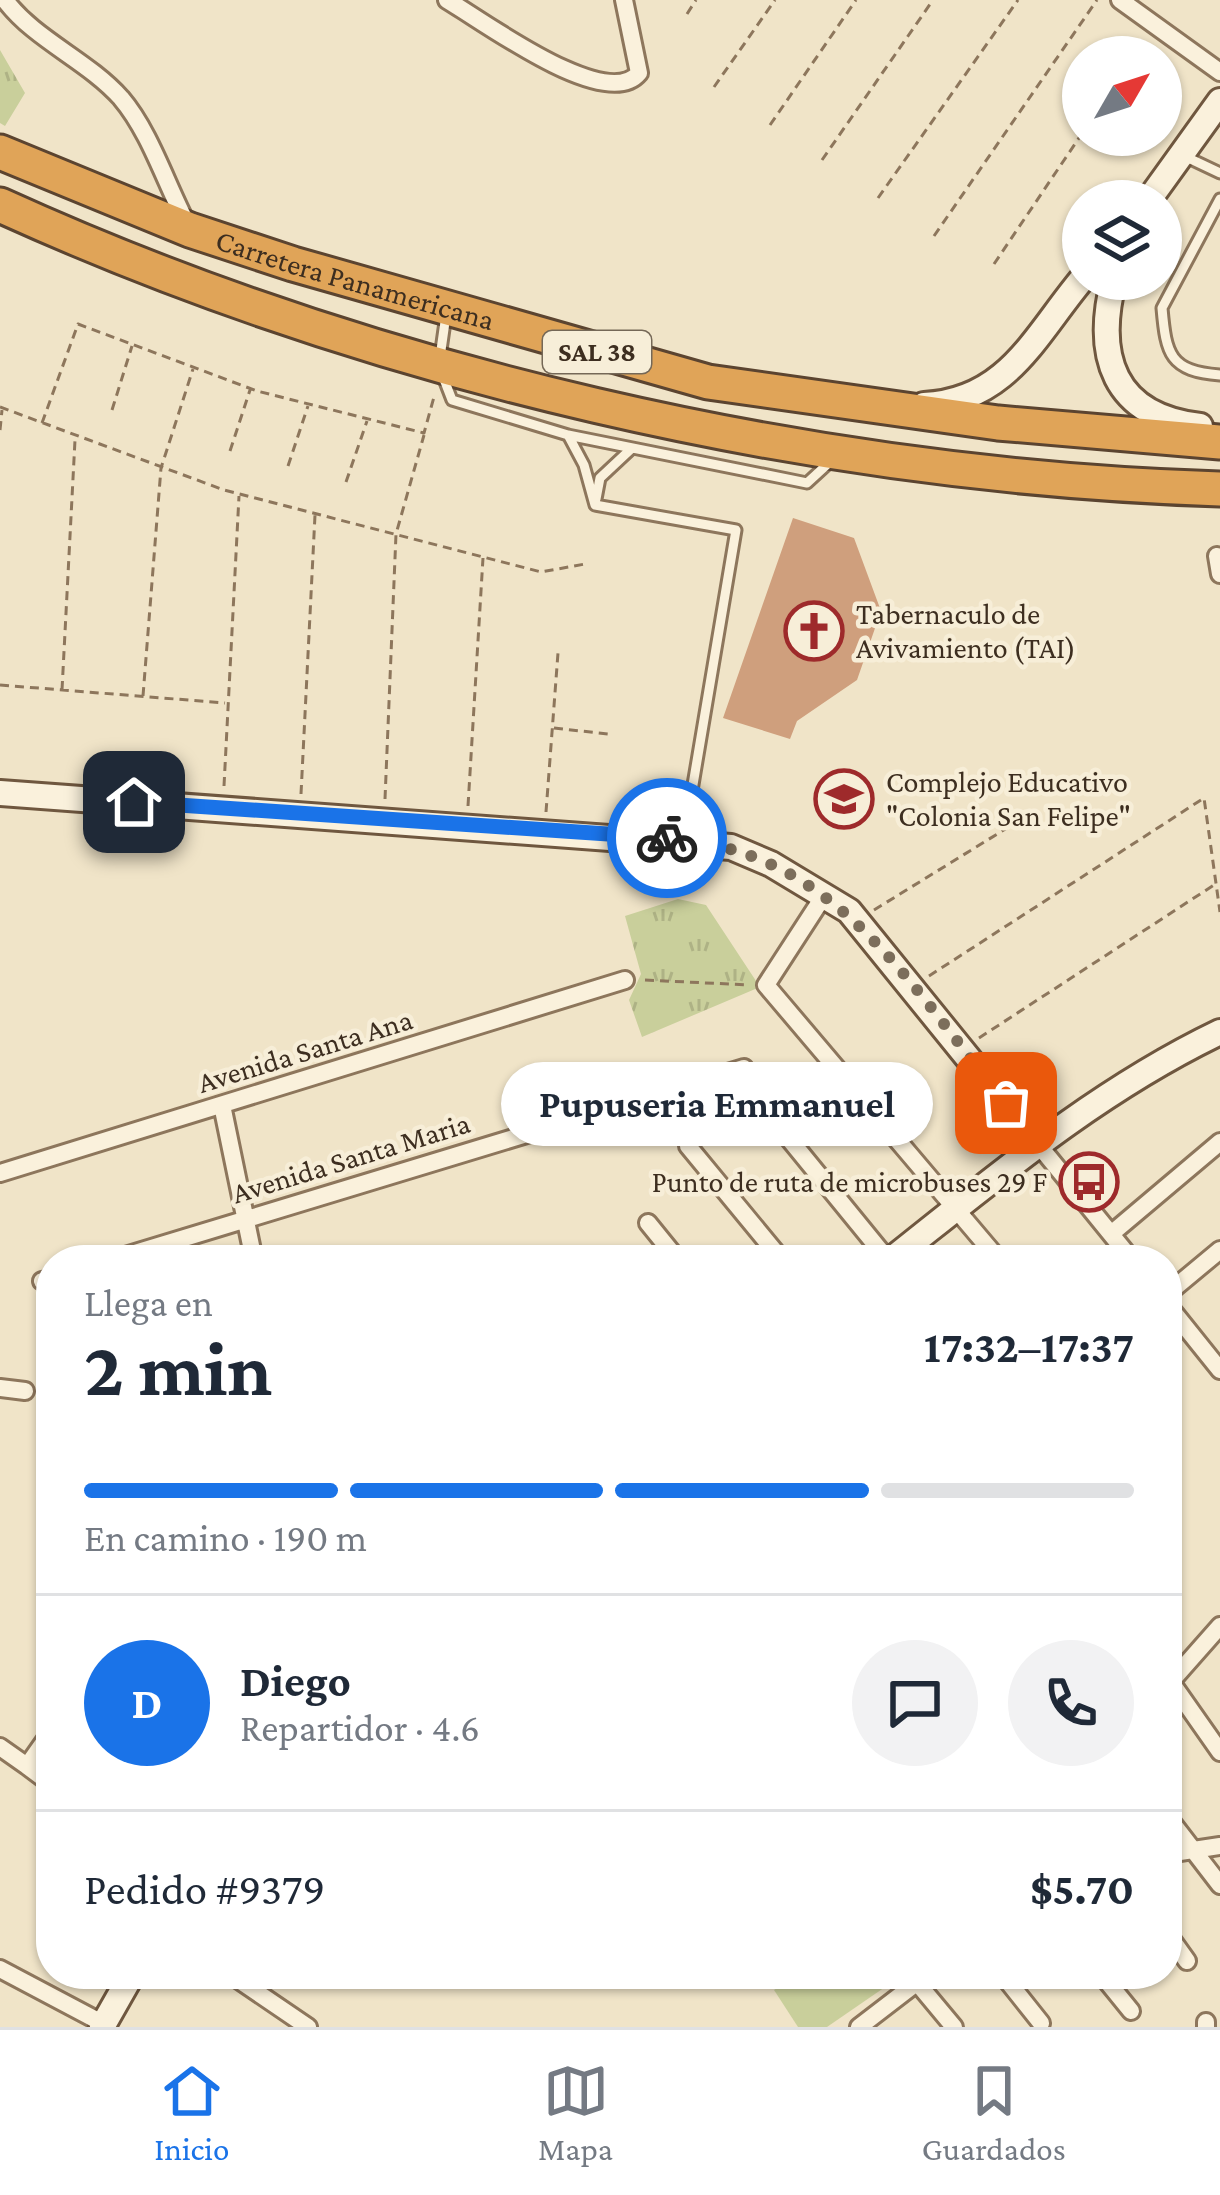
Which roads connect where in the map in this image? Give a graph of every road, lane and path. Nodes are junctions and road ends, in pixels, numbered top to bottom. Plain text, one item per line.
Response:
1 (5, 0) edge
2 (447, 0) edge
3 (623, 0) edge
4 (696, 0) edge
5 (775, 0) edge
6 (856, 0) edge
7 (933, 0) edge
8 (1018, 0) edge
9 (1097, 0) edge
10 (1120, 0) edge
11 (687, 14) dead end
12 (1155, 26) junction
13 (1148, 36) edge
14 (1220, 72) edge
15 (714, 87) dead end
16 (1220, 101) edge
17 (770, 125) dead end
18 (0, 152) edge
19 (1182, 155) joint
20 (1067, 156) edge
21 (822, 160) dead end
22 (1220, 173) edge
23 (878, 198) dead end
24 (1220, 199) edge
25 (0, 205) edge
26 (190, 230) junction
27 (934, 236) dead end
28 (994, 264) dead end
29 (406, 300) junction
30 (1067, 300) edge
31 (1110, 300) edge
32 (446, 311) junction
33 (494, 324) junction
34 (133, 345) junction
35 (396, 353) junction
36 (194, 368) junction
37 (1220, 375) edge
38 (487, 377) junction
39 (437, 381) junction
40 (251, 389) junction
41 (831, 401) junction
42 (308, 404) junction
43 (1, 408) edge
44 (112, 410) dead end
45 (367, 419) junction
46 (42, 424) junction
47 (1220, 428) edge
48 (0, 430) edge
49 (424, 433) junction
50 (568, 435) junction
51 (75, 436) junction
52 (1220, 442) edge
53 (631, 449) junction
54 (230, 451) dead end
55 (840, 452) junction
56 (288, 466) dead end
57 (160, 468) junction
58 (346, 482) dead end
59 (1220, 489) edge
60 (239, 494) junction
61 (595, 505) junction
62 (315, 514) junction
63 (396, 534) junction
64 (483, 556) junction
65 (585, 564) dead end
66 (558, 652) dead end
67 (0, 685) edge
68 (62, 690) junction
69 (143, 696) junction
70 (228, 703) junction
71 (553, 728) junction
72 (608, 734) dead end
73 (0, 794) edge
74 (223, 808) junction
75 (300, 814) junction
76 (385, 819) junction
77 (467, 825) junction
78 (1007, 828) dead end
79 (545, 830) junction
80 (684, 839) junction
81 (1217, 883) edge
82 (825, 894) junction
83 (1220, 912) edge
84 (857, 921) junction
85 (625, 980) joint
86 (766, 985) junction
87 (912, 987) junction
88 (1220, 1032) edge
89 (962, 1049) junction
90 (744, 1068) dead end
91 (222, 1105) junction
92 (764, 1108) dead end
93 (1220, 1142) edge
94 (1037, 1143) junction
95 (688, 1146) dead end
96 (0, 1173) edge
97 (956, 1208) junction
98 (246, 1219) junction
99 (648, 1223) dead end
100 (1111, 1234) junction
101 (161, 1245) edge
102 (251, 1245) edge
103 (666, 1245) edge
104 (770, 1245) edge
105 (878, 1245) edge
106 (909, 1245) edge
107 (986, 1245) edge
108 (1120, 1245) edge
109 (1220, 1250) edge
110 (1182, 1282) edge
111 (1182, 1321) edge
112 (1218, 1362) edge
113 (0, 1388) edge
114 (25, 1391) dead end
115 (1220, 1626) edge
116 (1182, 1668) edge
117 (1182, 1701) edge
118 (0, 1747) edge
119 (1220, 1752) edge
120 (36, 1753) edge
121 (27, 1766) junction
122 (36, 1773) edge
123 (1182, 1837) edge
124 (1220, 1846) edge
125 (1192, 1851) junction
126 (1182, 1852) edge
127 (1220, 1885) edge
128 (1182, 1954) edge
129 (1187, 1961) dead end
130 (0, 1969) edge
131 (36, 1989) edge
132 (36, 1989) edge
133 (124, 1989) edge
134 (252, 1989) edge
135 (910, 1989) edge
136 (930, 1989) edge
137 (1014, 1989) edge
138 (1113, 1989) edge
139 (1131, 2011) dead end
140 (1041, 2023) dead end
141 (103, 2026) edge
142 (308, 2027) edge
143 (859, 2027) edge
144 (954, 2027) edge

1 - 26 street
2 - 3 street
4 - 11 path
5 - 15 path
6 - 17 path
7 - 21 path
8 - 23 path
9 - 27 path
10 - 12 street
12 - 13 path
12 - 14 street
16 - 19 street
18 - 26 highway, Carretera Panamericana / SAL 38
19 - 22 lane
20 - 28 path
24 - 37 lane
25 - 35 highway, Carretera Panamericana / SAL 38
26 - 29 highway, Carretera Panamericana / SAL 38
29 - 32 highway, Carretera Panamericana / SAL 38
29 - 35 highway
30 - 41 street
31 - 47 street
32 - 33 highway, Carretera Panamericana / SAL 38
32 - 39 lane
33 - 38 highway
33 - 41 highway, Carretera Panamericana / SAL 38
34 - 36 path
34 - 44 path
34 - 46 path
35 - 39 highway, Carretera Panamericana / SAL 38
36 - 40 path
36 - 57 path
38 - 39 highway, Carretera Panamericana / SAL 38
38 - 55 highway, Carretera Panamericana / SAL 38
39 - 49 path
39 - 50 lane
40 - 42 path
40 - 54 path
41 - 52 highway, Carretera Panamericana / SAL 38
42 - 45 path
42 - 56 path
43 - 46 path
43 - 48 path
45 - 49 path
45 - 58 path
46 - 51 path
49 - 63 path
50 - 53 lane
50 - 61 lane
51 - 57 path
51 - 68 path
53 - 55 lane
53 - 61 lane
55 - 59 highway, Carretera Panamericana / SAL 38
57 - 60 path
57 - 69 path
60 - 62 path
60 - 70 path
61 - 80 lane
62 - 63 path
62 - 75 path
63 - 64 path
63 - 76 path
64 - 65 path
64 - 77 path
66 - 71 path
67 - 68 path
68 - 69 path
69 - 70 path
70 - 74 path
71 - 72 path
71 - 79 path
73 - 74 street
74 - 75 street
75 - 76 street
76 - 77 street
77 - 79 street
78 - 84 path
79 - 80 street
80 - 82 street
81 - 83 path
81 - 87 path
81 - 89 path
82 - 84 street
82 - 86 street
84 - 87 street
85 - 86 path
85 - 91 street, Avenida Santa Ana
86 - 97 street
87 - 89 street
88 - 94 street
89 - 94 street
90 - 98 street, Avenida Santa Maria
91 - 96 street, Avenida Santa Ana
91 - 98 street
92 - 105 street
93 - 100 street
94 - 97 street
94 - 100 street
95 - 104 street
97 - 106 street
97 - 107 street
98 - 101 street, Avenida Santa Maria
98 - 102 street
99 - 103 street
100 - 108 street
109 - 110 street
111 - 112 street
113 - 114 street
115 - 116 street
117 - 119 street
118 - 121 street
120 - 121 street
121 - 122 street
123 - 125 street
124 - 125 street
125 - 126 street
125 - 127 street
128 - 129 street
130 - 131 street
132 - 141 street
133 - 141 street
134 - 142 street
135 - 143 street
136 - 144 street
137 - 140 street
138 - 139 street

